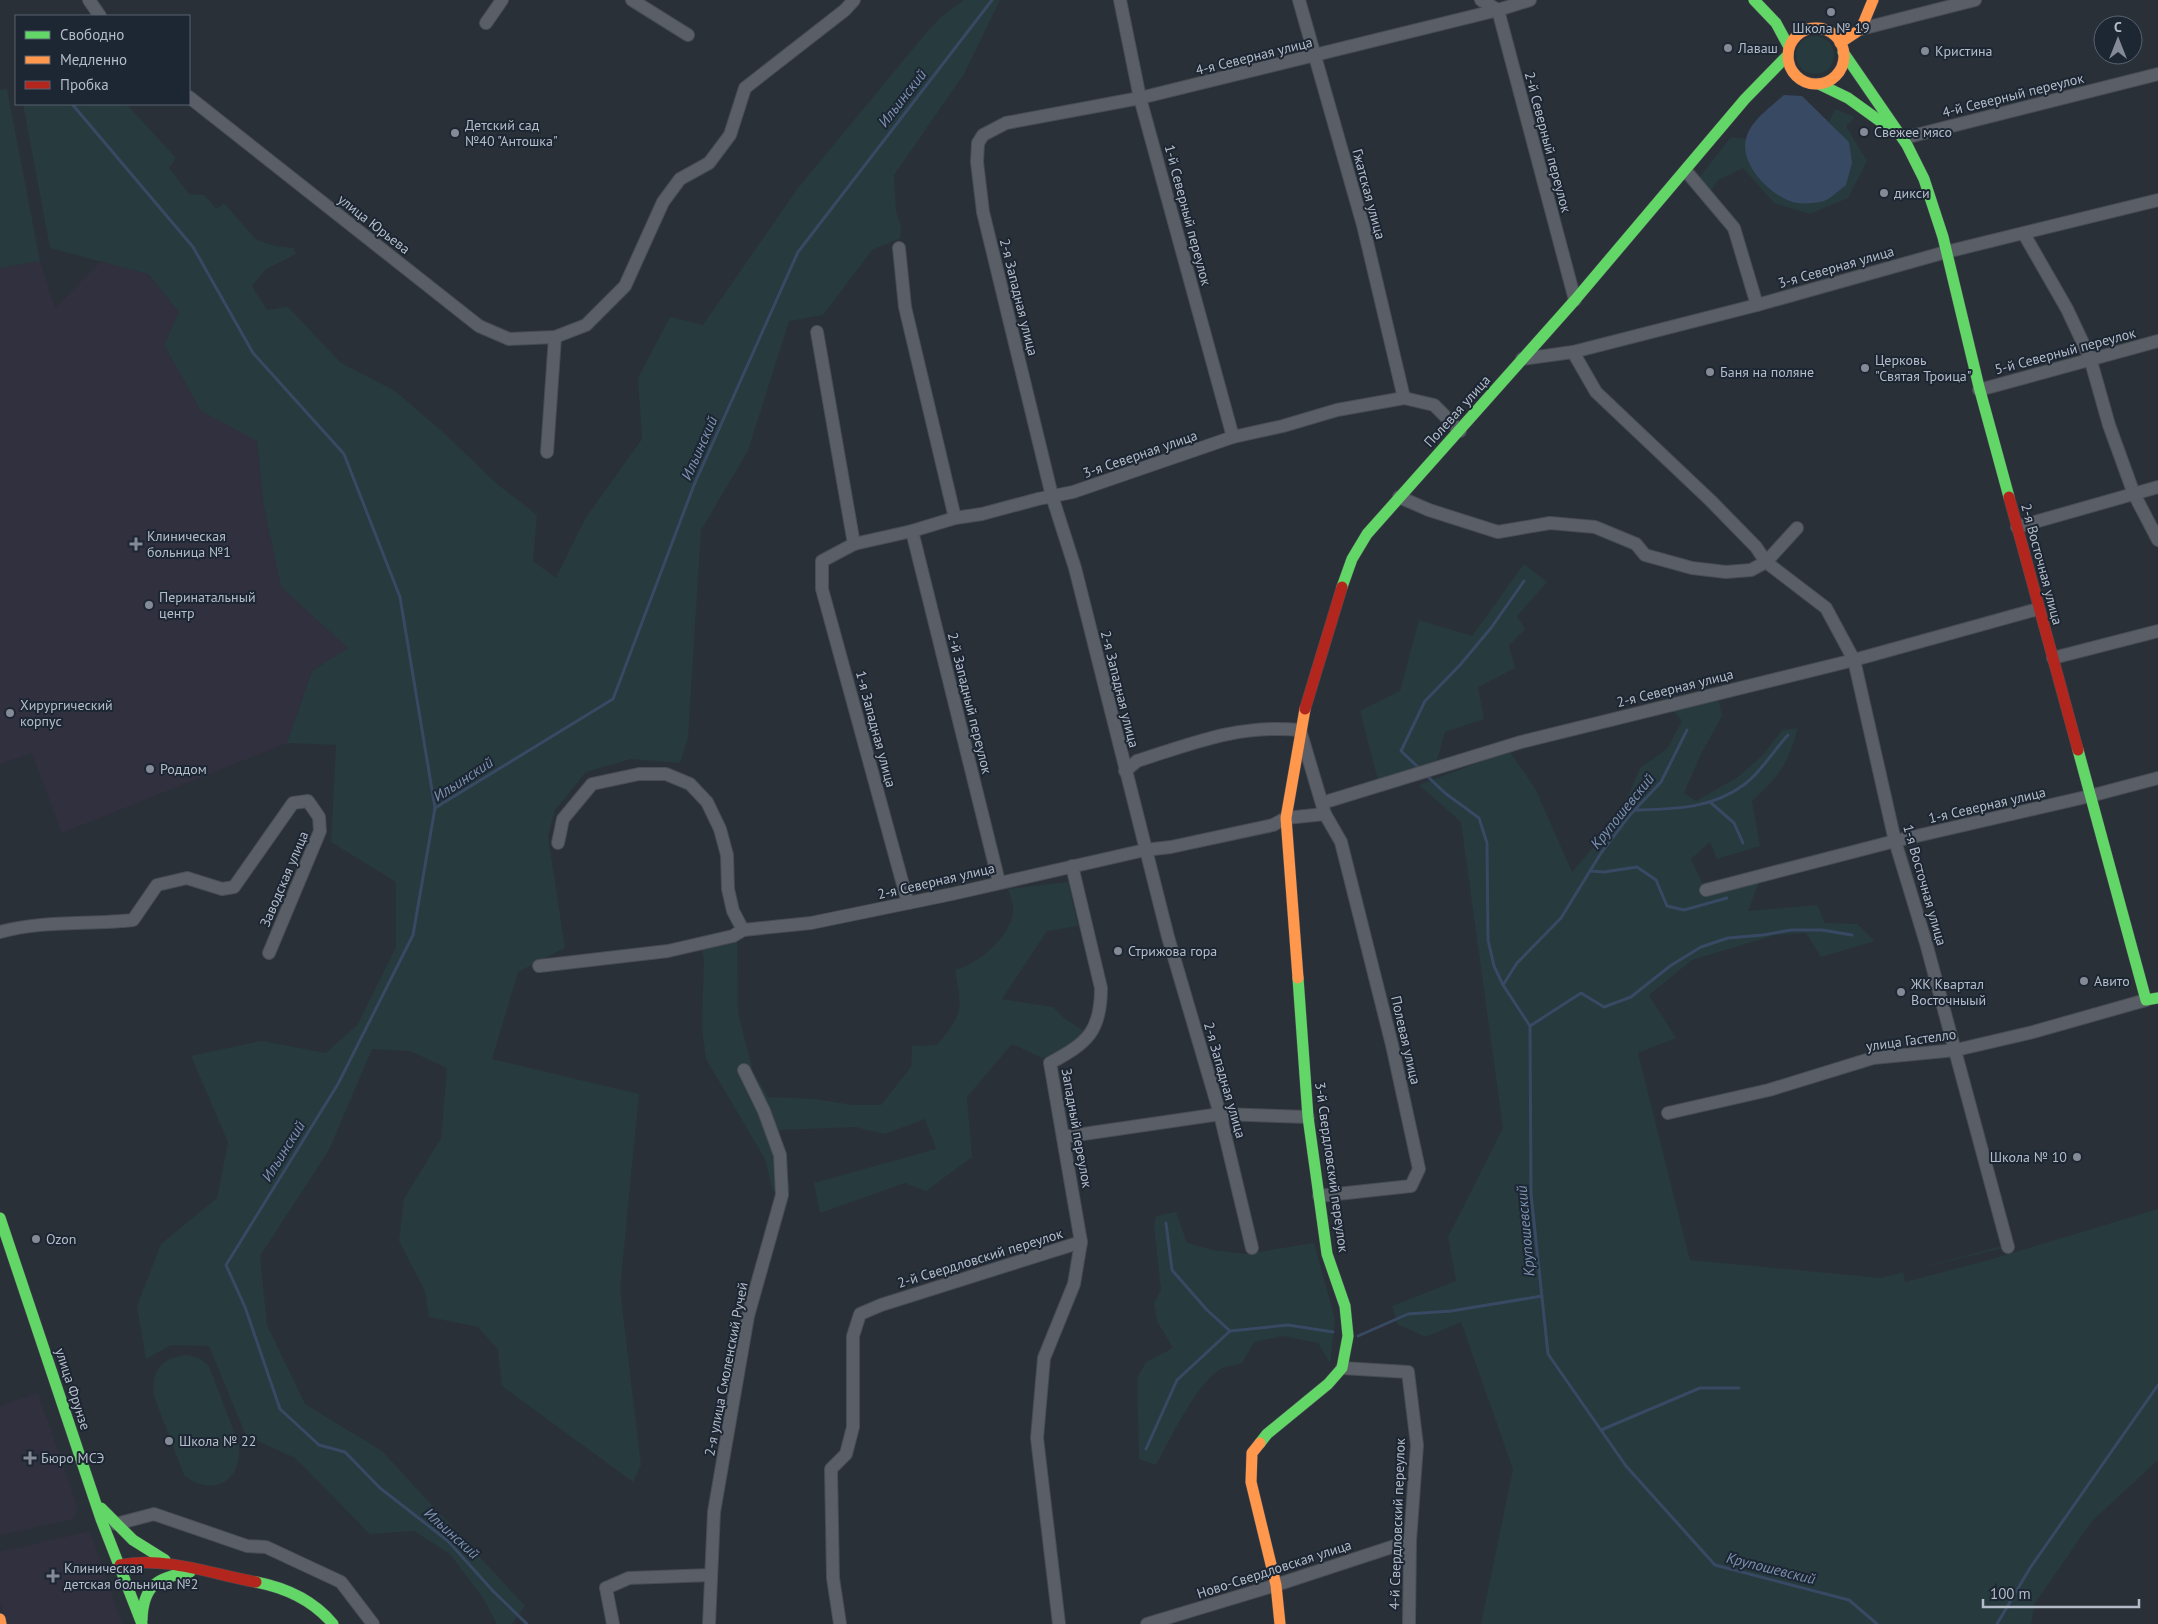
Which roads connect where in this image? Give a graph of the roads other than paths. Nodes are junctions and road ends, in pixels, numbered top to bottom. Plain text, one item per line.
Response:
1 (89, 0) edge
2 (502, 0) edge
3 (632, 0) edge
4 (854, 0) edge
5 (1120, 0) edge
6 (1299, 0) edge
7 (1481, 0) edge
8 (1530, 0) edge
9 (1755, 0) edge
10 (1873, 0) edge
11 (1975, 0) edge
12 (1498, 10) junction
13 (99, 15) edge
14 (486, 23) dead end
15 (1861, 29) junction
16 (1804, 30) junction
17 (688, 36) dead end
18 (1842, 47) junction
19 (1788, 51) junction
20 (1315, 56) junction
21 (2158, 74) edge
22 (1795, 75) junction
23 (1763, 81) junction
24 (1819, 84) junction
25 (190, 98) edge
26 (1140, 98) junction
27 (984, 135) joint
28 (1904, 138) junction
29 (1686, 172) junction
30 (2158, 200) edge
31 (2024, 234) junction
32 (898, 248) dead end
33 (1946, 252) junction
34 (1575, 300) junction
35 (1757, 305) junction
36 (818, 332) dead end
37 (555, 337) junction
38 (2158, 341) edge
39 (1573, 352) junction
40 (2090, 358) junction
41 (1522, 359) junction
42 (1979, 390) junction
43 (1404, 398) junction
44 (1460, 431) junction
45 (1233, 437) junction
46 (547, 452) dead end
47 (2158, 487) edge
48 (2134, 494) junction
49 (1052, 496) junction
50 (1399, 497) junction
51 (955, 518) junction
52 (2017, 527) junction
53 (1797, 528) dead end
54 (912, 531) junction
55 (2158, 540) edge
56 (854, 544) junction
57 (822, 561) joint
58 (1766, 562) junction
59 (2038, 609) junction
60 (2158, 631) edge
61 (2053, 658) junction
62 (1854, 660) junction
63 (1300, 730) junction
64 (1125, 771) junction
65 (2158, 778) edge
66 (2090, 796) junction
67 (1324, 808) junction
68 (1286, 818) junction
69 (1895, 841) junction
70 (558, 843) dead end
71 (1145, 850) junction
72 (1072, 866) junction
73 (999, 882) junction
74 (1706, 890) dead end
75 (908, 903) junction
76 (743, 930) junction
77 (0, 932) edge
78 (269, 954) dead end
79 (539, 966) dead end
80 (2152, 999) edge
81 (1956, 1050) junction
82 (744, 1070) dead end
83 (1668, 1113) dead end
84 (1220, 1114) junction
85 (1308, 1116) junction
86 (1063, 1137) junction
87 (1318, 1196) junction
88 (0, 1218) edge
89 (1081, 1242) junction
90 (2008, 1247) dead end
91 (1252, 1248) dead end
92 (1342, 1368) junction
93 (96, 1503) junction
94 (116, 1524) junction
95 (1410, 1541) junction
96 (173, 1564) junction
97 (120, 1565) junction
98 (201, 1570) junction
99 (711, 1575) junction
100 (1276, 1585) junction
101 (0, 1619) edge
102 (1, 1624) edge
103 (142, 1624) edge
104 (333, 1624) edge
105 (373, 1624) edge
106 (613, 1624) edge
107 (709, 1624) edge
108 (840, 1624) edge
109 (1060, 1624) edge
110 (1147, 1624) edge
111 (1280, 1624) edge
112 (1409, 1624) edge

1 - 13 street
2 - 14 street
3 - 17 street
4 - 37 street, улица Юрьева
5 - 26 street, 1-й Северный переулок
6 - 20 street, Гжатская улица
7 - 12 street
8 - 12 street, 4-я Северная улица
9 - 16 main road
9 - 19 main road
10 - 15 main road
11 - 15 street
12 - 20 street, 4-я Северная улица
12 - 34 street, 2-й Северный переулок
15 - 18 main road
16 - 18 main road
16 - 19 main road
18 - 24 main road
18 - 28 main road, 2-я Восточная улица
19 - 22 main road
19 - 23 main road, Полевая улица
20 - 26 street, 4-я Северная улица
20 - 43 street, Гжатская улица
21 - 28 street, 4-й Северный переулок
22 - 23 main road
22 - 24 main road
23 - 29 main road, Полевая улица
24 - 28 main road, 2-я Восточная улица
25 - 37 street, улица Юрьева
26 - 27 street, 4-я Северная улица
26 - 45 street, 1-й Северный переулок
27 - 49 street, 2-я Западная улица
28 - 33 main road, 2-я Восточная улица
29 - 34 main road, Полевая улица
29 - 35 street
30 - 31 street, 3-я Северная улица
31 - 33 street, 3-я Северная улица
31 - 40 street
32 - 51 street
33 - 35 street, 3-я Северная улица
33 - 42 main road, 2-я Восточная улица
34 - 41 main road, Полевая улица
35 - 39 street, 3-я Северная улица
36 - 56 street
37 - 46 street
38 - 40 street, 5-й Северный переулок
39 - 41 street, 3-я Северная улица
39 - 58 street
40 - 42 street, 5-й Северный переулок
40 - 48 street
41 - 44 main road, Полевая улица
42 - 52 main road, 2-я Восточная улица
43 - 44 street, 3-я Северная улица
43 - 45 street, 3-я Северная улица
44 - 50 main road, Полевая улица
45 - 49 street, 3-я Северная улица
47 - 48 street
48 - 52 street
48 - 55 street
49 - 51 street, 3-я Северная улица
49 - 64 street, 2-я Западная улица
50 - 58 street
50 - 63 main road, Полевая улица
51 - 54 street, 3-я Северная улица
52 - 59 main road, 2-я Восточная улица
53 - 58 street
54 - 56 street, 3-я Северная улица
54 - 73 street, 2-й Западный переулок
56 - 57 street, 3-я Северная улица
57 - 75 street, 1-я Западная улица
58 - 62 street, 1-я Восточная улица
59 - 61 main road, 2-я Восточная улица
59 - 62 street, 2-я Северная улица
60 - 61 street
61 - 66 main road, 2-я Восточная улица
62 - 67 street, 2-я Северная улица
62 - 69 street, 1-я Восточная улица
63 - 64 street
63 - 67 street
63 - 68 main road, Полевая улица
64 - 71 street, 2-я Западная улица
65 - 66 street, 1-я Северная улица
66 - 69 street, 1-я Северная улица
66 - 80 main road, 2-я Восточная улица
67 - 68 street, 2-я Северная улица
67 - 87 street, Полевая улица
68 - 71 street, 2-я Северная улица
68 - 85 main road, 3-й Свердловский переулок
69 - 74 street, 1-я Северная улица
69 - 81 street, 1-я Восточная улица
70 - 76 street
71 - 72 street, 2-я Северная улица
71 - 84 street, 2-я Западная улица
72 - 73 street, 2-я Северная улица
72 - 86 street, Западный переулок
73 - 75 street, 2-я Северная улица
75 - 76 street, 2-я Северная улица
76 - 79 street, 2-я Северная улица
77 - 78 street, Заводская улица
80 - 81 street, улица Гастелло
81 - 83 street, улица Гастелло
81 - 90 street, 1-я Восточная улица
82 - 99 street, 2-я улица Смоленский Ручей
84 - 85 street
84 - 86 street
84 - 91 street, 2-я Западная улица
85 - 87 main road, 3-й Свердловский переулок
86 - 89 street, Западный переулок
87 - 92 main road, 3-й Свердловский переулок
88 - 93 main road, улица Фрунзе
89 - 108 street, 2-й Свердловский переулок
89 - 109 street, 2-й Свердловский переулок
92 - 95 street, 4-й Свердловский переулок
92 - 100 main road
93 - 94 main road
93 - 97 main road, улица Фрунзе
94 - 96 main road
94 - 105 street
95 - 100 street, Ново-Свердловская улица
95 - 112 street, 4-й Свердловский переулок
96 - 97 main road
96 - 98 main road
97 - 103 main road, улица Фрунзе
98 - 103 main road
98 - 104 main road
99 - 106 street
99 - 107 street, 2-я улица Смоленский Ручей
100 - 110 street, Ново-Свердловская улица
100 - 111 main road
101 - 102 main road

